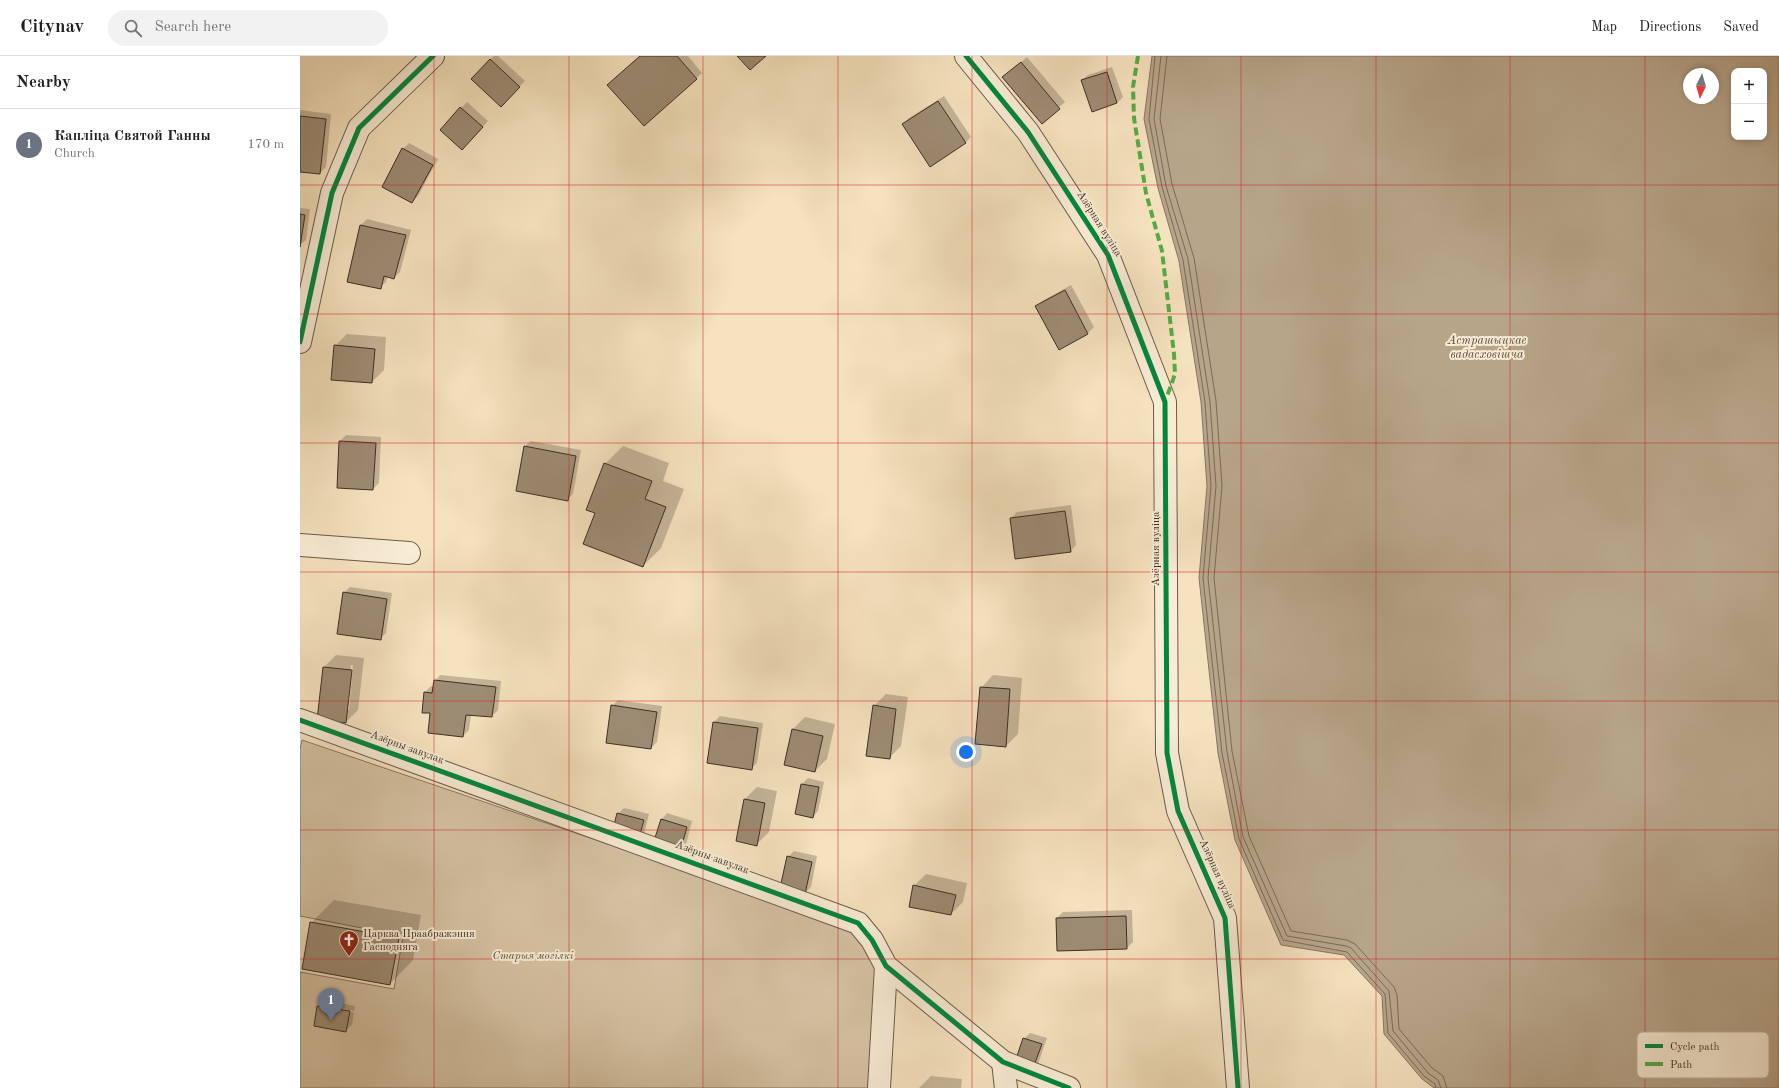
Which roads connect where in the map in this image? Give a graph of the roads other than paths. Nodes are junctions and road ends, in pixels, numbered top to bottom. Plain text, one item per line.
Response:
1 (433, 56) edge
2 (966, 56) edge
3 (300, 342) edge
4 (300, 544) edge
5 (409, 553) dead end
6 (300, 720) edge
7 (886, 966) junction
8 (1003, 1062) junction
9 (879, 1088) edge
10 (1006, 1088) edge
11 (1069, 1088) edge
12 (1238, 1088) edge

1 - 3 street
2 - 12 street, Азёрная вуліца
4 - 5 street
6 - 7 street, Азёрны завулак
7 - 8 street, Азёрны завулак
7 - 9 street
8 - 10 street
8 - 11 street, Азёрны завулак

